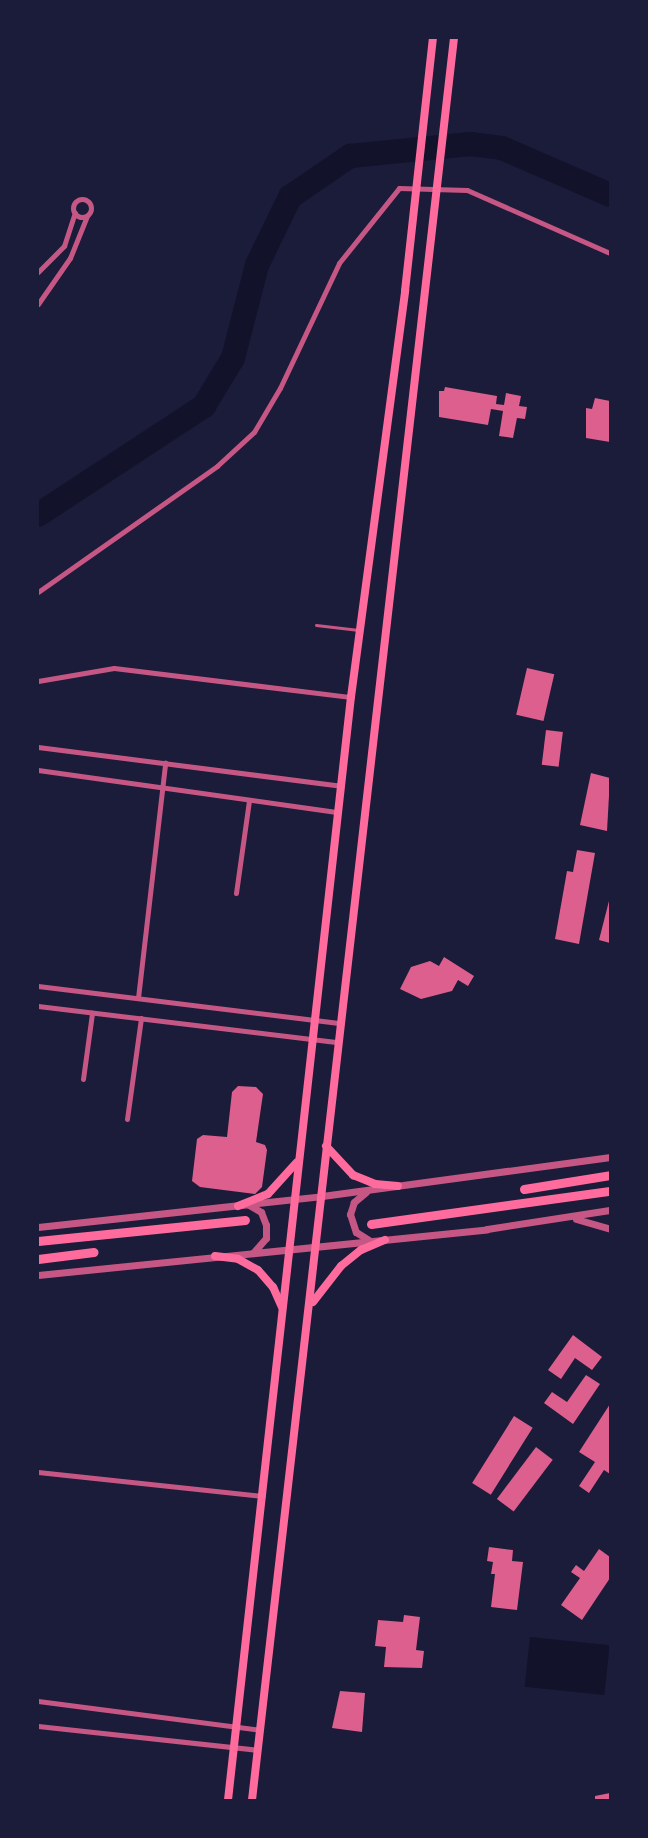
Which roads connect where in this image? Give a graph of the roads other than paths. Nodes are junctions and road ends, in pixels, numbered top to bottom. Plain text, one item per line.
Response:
1 (434, 38) edge
2 (454, 38) edge
3 (75, 213) junction
4 (87, 216) junction
5 (64, 246) junction
6 (73, 252) junction
7 (610, 253) edge
8 (38, 272) edge
9 (38, 304) edge
10 (38, 592) edge
11 (316, 625) dead end
12 (358, 630) junction
13 (38, 681) edge
14 (351, 697) junction
15 (38, 747) edge
16 (165, 763) junction
17 (38, 770) edge
18 (341, 786) junction
19 (162, 788) junction
20 (249, 800) junction
21 (338, 812) junction
22 (236, 893) dead end
23 (38, 986) edge
24 (138, 998) junction
25 (38, 1006) edge
26 (92, 1012) junction
27 (141, 1018) junction
28 (315, 1020) junction
29 (339, 1023) junction
30 (312, 1039) junction
31 (336, 1042) junction
32 (83, 1079) dead end
33 (127, 1119) dead end
34 (326, 1146) junction
35 (610, 1157) edge
36 (299, 1158) junction
37 (610, 1175) edge
38 (398, 1186) junction
39 (524, 1189) dead end
40 (368, 1191) junction
41 (610, 1191) edge
42 (322, 1196) junction
43 (296, 1200) junction
44 (249, 1205) junction
45 (238, 1206) junction
46 (610, 1210) edge
47 (568, 1218) junction
48 (245, 1220) dead end
49 (371, 1224) dead end
50 (38, 1227) edge
51 (610, 1229) edge
52 (385, 1240) junction
53 (38, 1241) edge
54 (371, 1241) junction
55 (318, 1246) junction
56 (291, 1249) junction
57 (94, 1252) dead end
58 (253, 1253) junction
59 (215, 1256) junction
60 (38, 1259) edge
61 (38, 1275) edge
62 (311, 1306) junction
63 (284, 1311) junction
64 (38, 1472) edge
65 (263, 1496) junction
66 (38, 1701) edge
67 (237, 1724) junction
68 (38, 1726) edge
69 (260, 1730) junction
70 (234, 1748) junction
71 (258, 1750) junction
72 (228, 1800) edge
73 (252, 1800) edge

1 - 12 main road
2 - 29 main road
3 - 4 street
3 - 4 street
3 - 5 street
4 - 6 street
5 - 6 street
5 - 8 street
6 - 9 street
7 - 10 street
11 - 12 lane
12 - 14 main road
13 - 14 street
14 - 18 main road
15 - 16 street
16 - 18 street
16 - 19 street
17 - 19 street
18 - 21 main road
19 - 20 street
19 - 24 street
20 - 21 street
20 - 22 street
21 - 28 main road
23 - 24 street
24 - 28 street
25 - 26 street
26 - 27 street
26 - 32 street
27 - 30 street
27 - 33 street
28 - 29 street
28 - 30 main road
29 - 31 main road
30 - 31 street
30 - 36 main road
31 - 34 main road
34 - 38 main road
34 - 42 main road
35 - 38 street
36 - 43 main road
36 - 45 main road
37 - 39 main road
38 - 40 street
40 - 42 street
40 - 54 street
41 - 49 main road
42 - 43 street
42 - 55 main road
43 - 44 street
43 - 56 main road
44 - 45 street
44 - 58 street
45 - 50 street
46 - 47 street
47 - 51 street
47 - 52 street
48 - 53 main road
52 - 54 street
52 - 62 main road
54 - 55 street
55 - 56 street
55 - 62 main road
56 - 58 street
56 - 63 main road
57 - 60 main road
58 - 59 street
59 - 61 street
59 - 63 main road
62 - 69 main road
63 - 65 main road
64 - 65 street
65 - 67 main road
66 - 67 street
67 - 69 street
67 - 70 main road
68 - 70 street
69 - 71 main road
70 - 71 street
70 - 72 main road
71 - 73 main road

